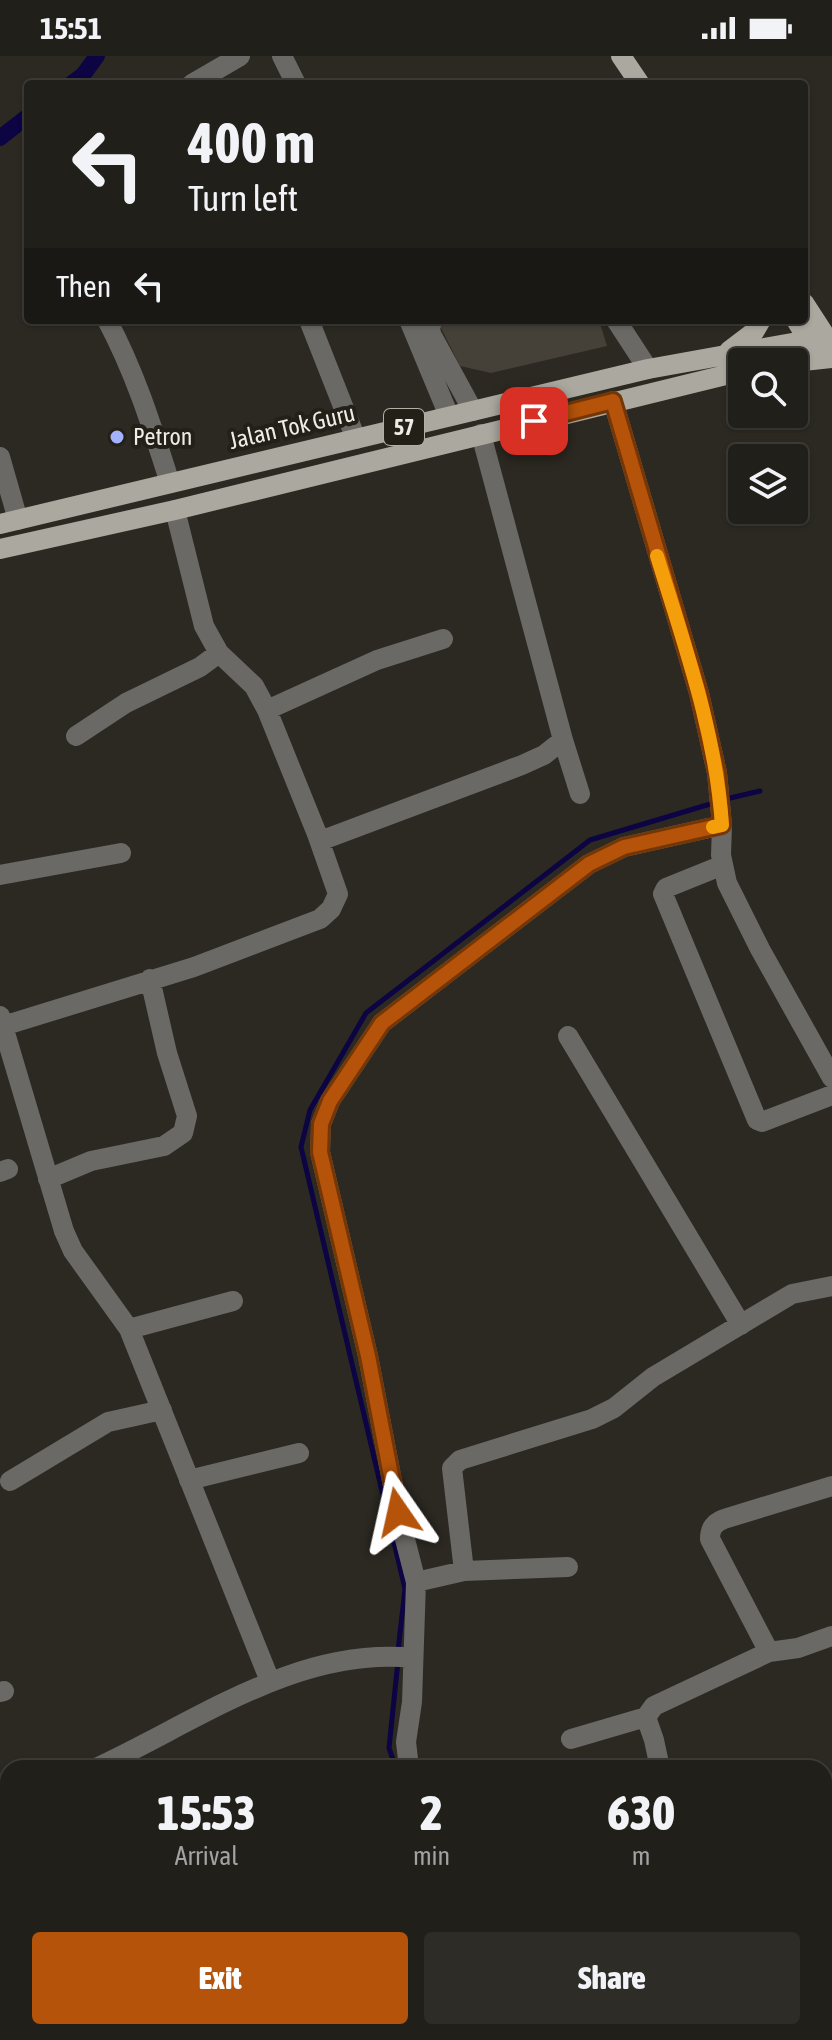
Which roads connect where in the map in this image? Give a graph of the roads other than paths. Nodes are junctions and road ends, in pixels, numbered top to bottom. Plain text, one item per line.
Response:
1 (240, 56) edge
2 (282, 56) edge
3 (621, 56) edge
4 (637, 56) edge
5 (199, 80) edge
6 (294, 80) edge
7 (637, 80) edge
8 (653, 80) edge
9 (808, 300) edge
10 (808, 311) edge
11 (832, 315) edge
12 (109, 324) edge
13 (311, 324) edge
14 (411, 324) edge
15 (431, 324) edge
16 (619, 324) edge
17 (759, 324) edge
18 (800, 324) edge
19 (826, 347) edge
20 (723, 355) junction
21 (648, 369) junction
22 (728, 374) edge
23 (613, 401) junction
24 (473, 411) junction
25 (449, 416) junction
26 (481, 434) junction
27 (356, 439) junction
28 (0, 457) edge
29 (170, 483) junction
30 (175, 510) junction
31 (9, 522) edge
32 (0, 549) edge
33 (443, 639) dead end
34 (219, 653) junction
35 (267, 710) junction
36 (76, 736) dead end
37 (563, 740) junction
38 (580, 794) dead end
39 (722, 822) junction
40 (320, 841) junction
41 (121, 853) dead end
42 (723, 865) junction
43 (0, 875) edge
44 (150, 979) junction
45 (2, 1021) edge
46 (568, 1036) dead end
47 (832, 1078) edge
48 (832, 1095) edge
49 (48, 1179) junction
50 (831, 1293) edge
51 (233, 1301) dead end
52 (741, 1325) junction
53 (129, 1329) junction
54 (162, 1410) junction
55 (299, 1453) dead end
56 (189, 1480) junction
57 (10, 1481) dead end
58 (832, 1486) edge
59 (568, 1567) dead end
60 (464, 1571) junction
61 (416, 1582) junction
62 (832, 1636) edge
63 (769, 1652) junction
64 (402, 1657) junction
65 (270, 1681) junction
66 (646, 1717) junction
67 (571, 1739) dead end
68 (113, 1760) edge
69 (408, 1760) edge
70 (658, 1760) edge

1 - 5 street
2 - 6 street
3 - 7 main road
4 - 8 main road
9 - 11 main road
10 - 19 main road
12 - 29 street
13 - 27 street
14 - 25 street
15 - 24 street
16 - 21 street
17 - 20 main road
18 - 19 main road
19 - 20 main road, Jalan Tok Guru / 57
20 - 21 main road, Jalan Tok Guru / 57
21 - 24 main road, Jalan Tok Guru / 57
22 - 23 main road, 57
23 - 26 main road, 57
23 - 39 street
24 - 25 main road, Jalan Tok Guru / 57
25 - 27 main road, Jalan Tok Guru / 57
26 - 30 main road, 57
26 - 37 street
27 - 29 main road, Jalan Tok Guru / 57
28 - 31 street
29 - 31 main road, Jalan Tok Guru / 57
30 - 32 main road, 57
30 - 34 street
33 - 35 street
34 - 35 street
34 - 36 street
35 - 40 street
37 - 38 street
37 - 40 street
39 - 42 street
39 - 61 street
40 - 44 street
41 - 43 street
42 - 47 street
42 - 48 street
44 - 45 street
44 - 49 street
45 - 49 street
46 - 52 street
49 - 53 street
50 - 52 street
51 - 53 street
52 - 60 street
53 - 54 street
54 - 56 street
54 - 57 street
55 - 56 street
56 - 65 street
58 - 63 street
59 - 60 street
60 - 61 street
61 - 64 street
62 - 63 street
63 - 66 street
64 - 65 street
64 - 69 street
65 - 68 street
66 - 67 street
66 - 70 street

